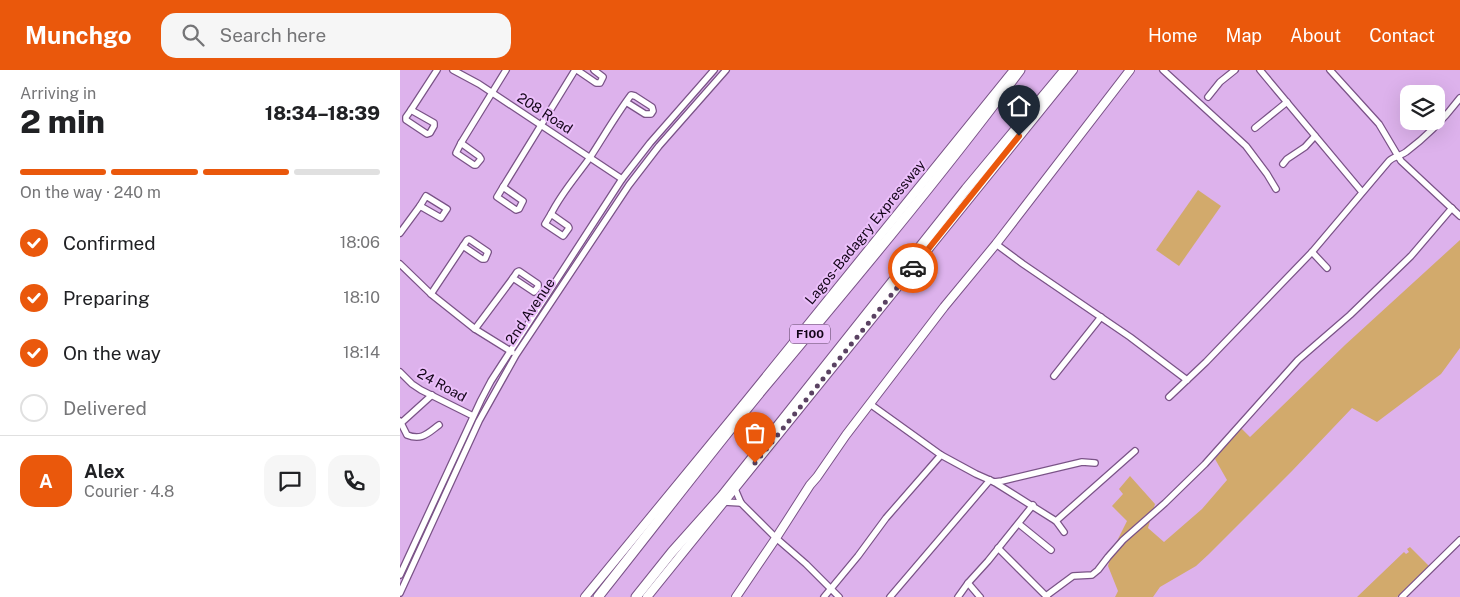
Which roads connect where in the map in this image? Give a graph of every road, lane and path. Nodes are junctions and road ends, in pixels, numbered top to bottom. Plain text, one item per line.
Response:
1 (437, 70) edge
2 (453, 70) edge
3 (506, 70) edge
4 (576, 70) edge
5 (594, 70) edge
6 (714, 70) edge
7 (726, 70) edge
8 (1014, 70) edge
9 (1020, 70) edge
10 (1064, 70) edge
11 (1073, 70) edge
12 (1130, 70) edge
13 (1163, 70) edge
14 (1235, 70) edge
15 (1260, 70) edge
16 (1330, 70) edge
17 (492, 93) junction
18 (1208, 97) dead end
19 (1460, 98) edge
20 (626, 102) dead end
21 (1287, 102) junction
22 (411, 110) junction
23 (541, 126) junction
24 (1255, 128) dead end
25 (1316, 136) junction
26 (461, 143) dead end
27 (1398, 156) junction
28 (590, 157) junction
29 (1283, 164) dead end
30 (622, 179) junction
31 (503, 187) junction
32 (1276, 189) dead end
33 (1362, 192) junction
34 (420, 206) junction
35 (1452, 208) junction
36 (552, 214) dead end
37 (1460, 216) edge
38 (400, 232) edge
39 (996, 244) junction
40 (463, 246) dead end
41 (1312, 252) junction
42 (400, 264) edge
43 (1326, 268) dead end
44 (513, 278) dead end
45 (431, 294) junction
46 (1101, 317) junction
47 (475, 329) junction
48 (510, 351) junction
49 (516, 354) junction
50 (400, 372) edge
51 (1054, 376) dead end
52 (1187, 380) junction
53 (432, 395) junction
54 (1168, 398) dead end
55 (870, 404) junction
56 (473, 416) junction
57 (400, 422) edge
58 (439, 424) dead end
59 (1135, 451) dead end
60 (941, 455) junction
61 (1095, 462) dead end
62 (992, 481) junction
63 (735, 489) junction
64 (724, 502) junction
65 (741, 503) junction
66 (1033, 505) junction
67 (1056, 521) junction
68 (1019, 524) junction
69 (1064, 532) dead end
70 (778, 539) junction
71 (1460, 540) edge
72 (998, 548) junction
73 (1051, 550) dead end
74 (400, 575) edge
75 (968, 583) junction
76 (831, 589) junction
77 (400, 593) edge
78 (585, 597) edge
79 (598, 597) edge
80 (636, 597) edge
81 (647, 597) edge
82 (736, 597) edge
83 (740, 597) edge
84 (824, 597) edge
85 (839, 597) edge
86 (890, 597) edge
87 (958, 597) edge
88 (980, 597) edge
89 (1046, 597) edge
90 (1402, 597) edge

1 - 22 street
2 - 17 street, 208 Road
3 - 17 street
4 - 5 street
4 - 23 street
6 - 30 street, 2nd Avenue
7 - 49 street, 2nd Avenue
8 - 78 main road, Lagos-Badagry Expressway
9 - 79 highway, Lagos-Badagry Expressway / F100
10 - 80 highway, F100
11 - 63 main road
12 - 39 main road
13 - 32 street
14 - 18 street
15 - 21 street
16 - 27 street
17 - 23 street, 208 Road
17 - 26 street
19 - 27 street
20 - 28 street
21 - 24 street
21 - 25 street
22 - 22 street
23 - 28 street, 208 Road
23 - 31 street
25 - 29 street
25 - 33 street
27 - 33 street
27 - 35 street
28 - 30 street, 208 Road
28 - 36 street
30 - 48 street, 2nd Avenue
31 - 31 street
33 - 41 street
34 - 34 street
34 - 38 street
35 - 37 street
35 - 89 street
39 - 46 street
39 - 55 main road
40 - 45 street
41 - 43 street
41 - 52 street
42 - 45 street
44 - 47 street
45 - 47 street
46 - 51 street
46 - 52 street
47 - 48 street
48 - 49 street
48 - 56 street, 2nd Avenue
49 - 77 street, 2nd Avenue
50 - 53 street, 24 Road
52 - 54 street
53 - 56 street, 24 Road
53 - 57 street
55 - 60 street
55 - 70 main road
56 - 74 street, 2nd Avenue
57 - 58 street
59 - 67 street
60 - 62 street
60 - 76 street
61 - 62 street
62 - 66 street
62 - 86 street
63 - 64 main road
63 - 65 street
64 - 65 street
64 - 81 main road
65 - 70 street
66 - 67 street
66 - 68 street
67 - 69 street
68 - 72 street
68 - 73 street
70 - 76 street
70 - 82 main road
70 - 83 main road
71 - 90 street
72 - 75 street
72 - 89 street
75 - 87 street
75 - 88 street
76 - 84 street
76 - 85 street

